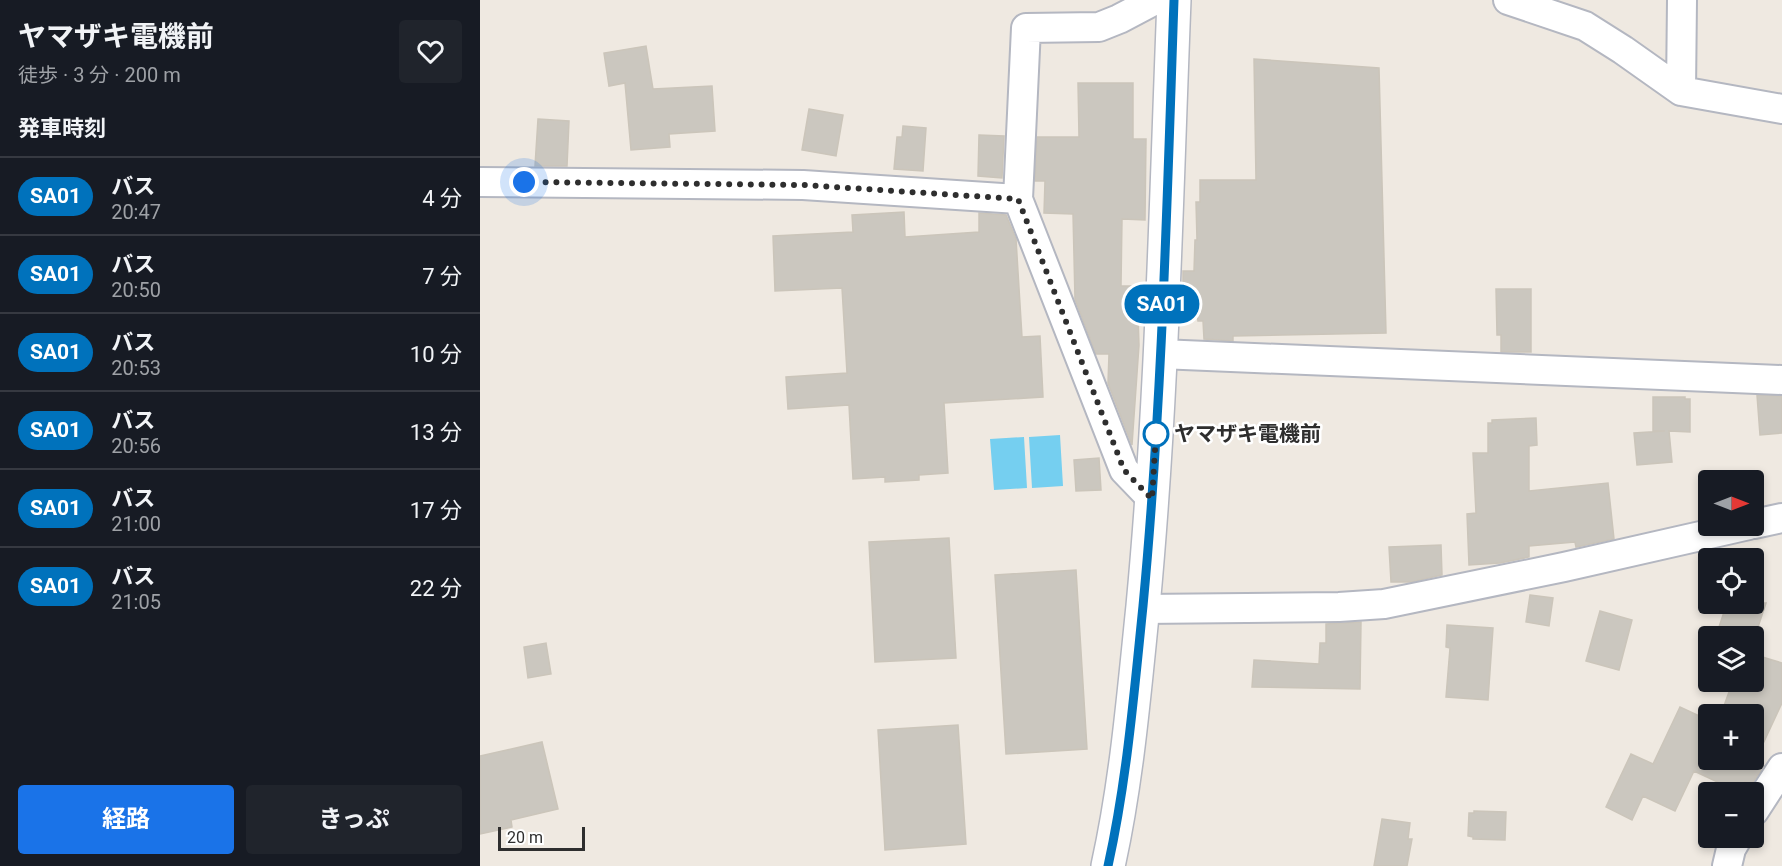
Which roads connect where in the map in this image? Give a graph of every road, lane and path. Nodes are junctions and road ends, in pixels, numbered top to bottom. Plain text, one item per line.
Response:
1 (1155, 0) edge
2 (1174, 0) edge
3 (1508, 0) edge
4 (1682, 0) edge
5 (1681, 91) junction
6 (1782, 109) edge
7 (480, 182) edge
8 (1018, 199) junction
9 (1160, 354) junction
10 (1782, 380) edge
11 (1152, 499) junction
12 (1782, 518) edge
13 (1764, 522) edge
14 (1702, 536) edge
15 (1142, 609) junction
16 (1782, 768) edge
17 (1764, 796) edge
18 (1732, 848) edge
19 (1108, 866) edge
20 (1727, 866) edge

1 - 8 street
2 - 9 main road
3 - 5 street
4 - 5 street
5 - 6 street
7 - 8 street
8 - 11 street
9 - 10 street
9 - 11 main road
11 - 15 main road
12 - 13 street
14 - 15 street
15 - 19 main road
16 - 17 street
18 - 20 street

